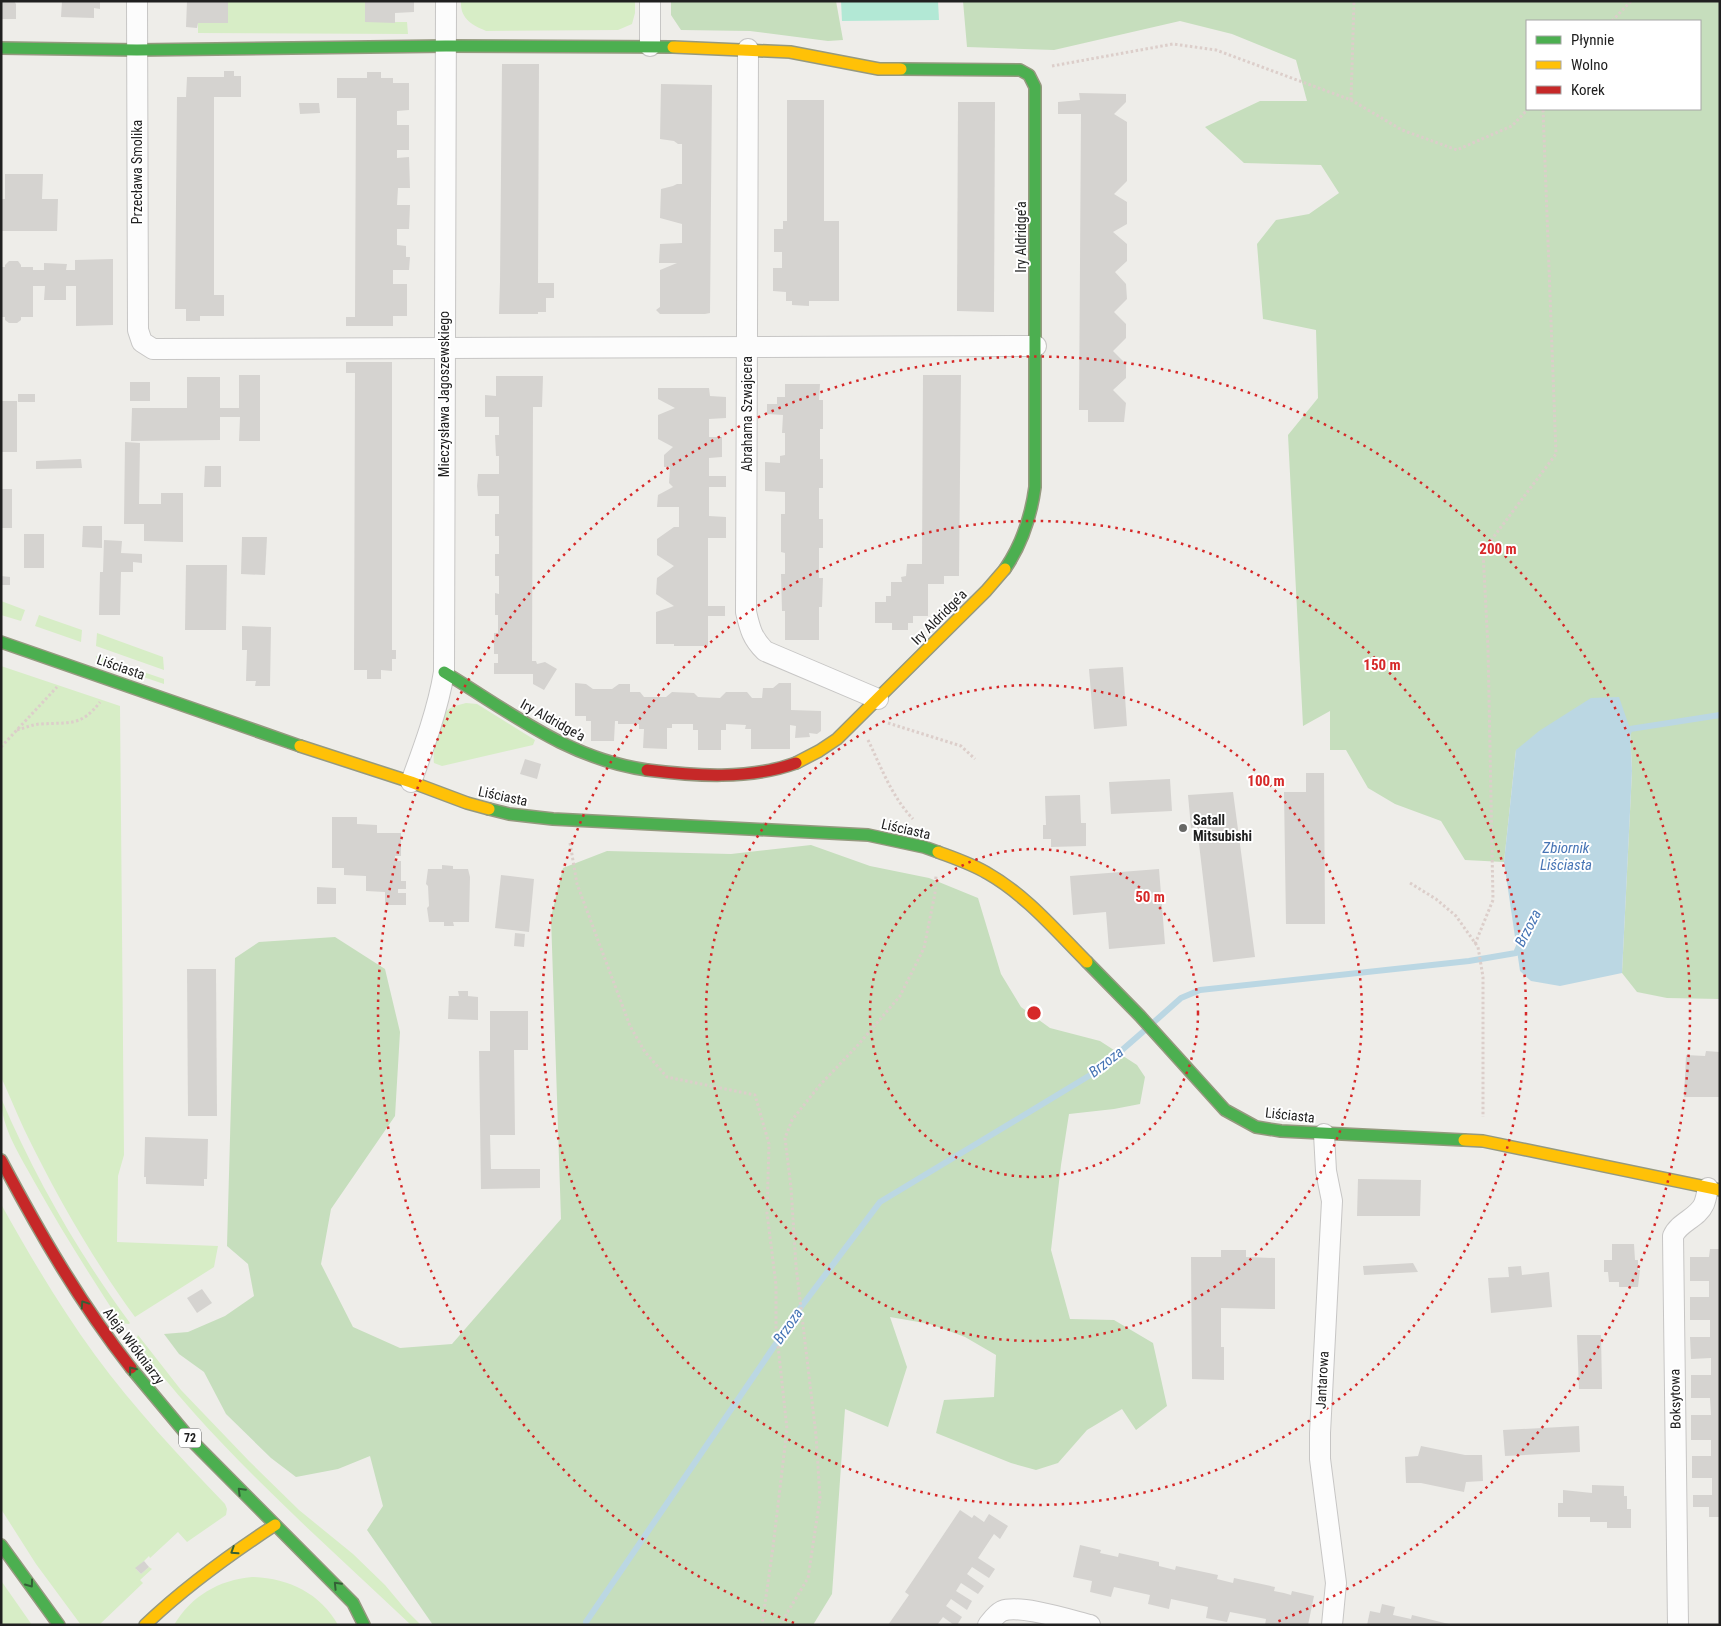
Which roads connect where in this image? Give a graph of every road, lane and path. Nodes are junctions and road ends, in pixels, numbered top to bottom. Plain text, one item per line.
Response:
1 (137, 1) edge
2 (446, 1) edge
3 (650, 1) edge
4 (1354, 1) edge
5 (1631, 1) edge
6 (1613, 20) edge
7 (446, 46) junction
8 (650, 46) junction
9 (1, 48) edge
10 (748, 49) junction
11 (137, 50) junction
12 (1030, 74) junction
13 (1351, 100) junction
14 (1527, 110) edge
15 (1542, 110) edge
16 (1036, 346) junction
17 (747, 347) junction
18 (444, 348) junction
19 (1, 642) edge
20 (444, 672) junction
21 (63, 680) dead end
22 (102, 694) dead end
23 (878, 700) junction
24 (885, 722) dead end
25 (18, 730) junction
26 (868, 739) dead end
27 (1, 747) edge
28 (976, 759) dead end
29 (411, 782) junction
30 (566, 820) junction
31 (918, 824) dead end
32 (938, 852) junction
33 (1410, 883) dead end
34 (1476, 945) junction
35 (1324, 1134) junction
36 (1483, 1141) junction
37 (1, 1160) edge
38 (1714, 1189) edge
39 (275, 1525) junction
40 (1, 1545) edge
41 (994, 1618) edge
42 (59, 1625) edge
43 (145, 1625) edge
44 (364, 1625) edge
45 (762, 1625) edge
46 (780, 1625) edge
47 (1090, 1625) edge
48 (1332, 1625) edge
49 (1678, 1625) edge

1 - 11 street, Przecława Smolika
2 - 7 street, Mieczysława Jagoszewskiego
3 - 8 street
4 - 13 path
5 - 6 path
7 - 8 street
7 - 11 street
7 - 18 street, Mieczysława Jagoszewskiego
8 - 10 street
9 - 11 street
10 - 12 street
10 - 17 street, Abrahama Szwajcera
11 - 18 street, Przecława Smolika
12 - 13 path
12 - 16 street, Iry Aldridge’a
13 - 14 path
15 - 34 path
16 - 17 street
16 - 23 street, Iry Aldridge’a
17 - 18 street
17 - 23 street, Abrahama Szwajcera
18 - 20 street, Mieczysława Jagoszewskiego
19 - 29 street, Liściasta
20 - 23 street, Iry Aldridge’a
20 - 29 street, Mieczysława Jagoszewskiego
21 - 25 path
22 - 25 path
24 - 28 path
25 - 27 path
26 - 31 path
29 - 30 street, Liściasta
30 - 32 street, Liściasta
30 - 45 path
32 - 35 street, Liściasta
32 - 46 path
33 - 34 path
34 - 36 path
35 - 36 street, Liściasta
35 - 48 street, Jantarowa
36 - 38 street, Liściasta
39 -> 37 street, Aleja Włókniarzy / 72
38 - 49 street, Boksytowa
39 -> 43 street
44 -> 39 street, 72
40 -> 42 street
41 - 47 street

